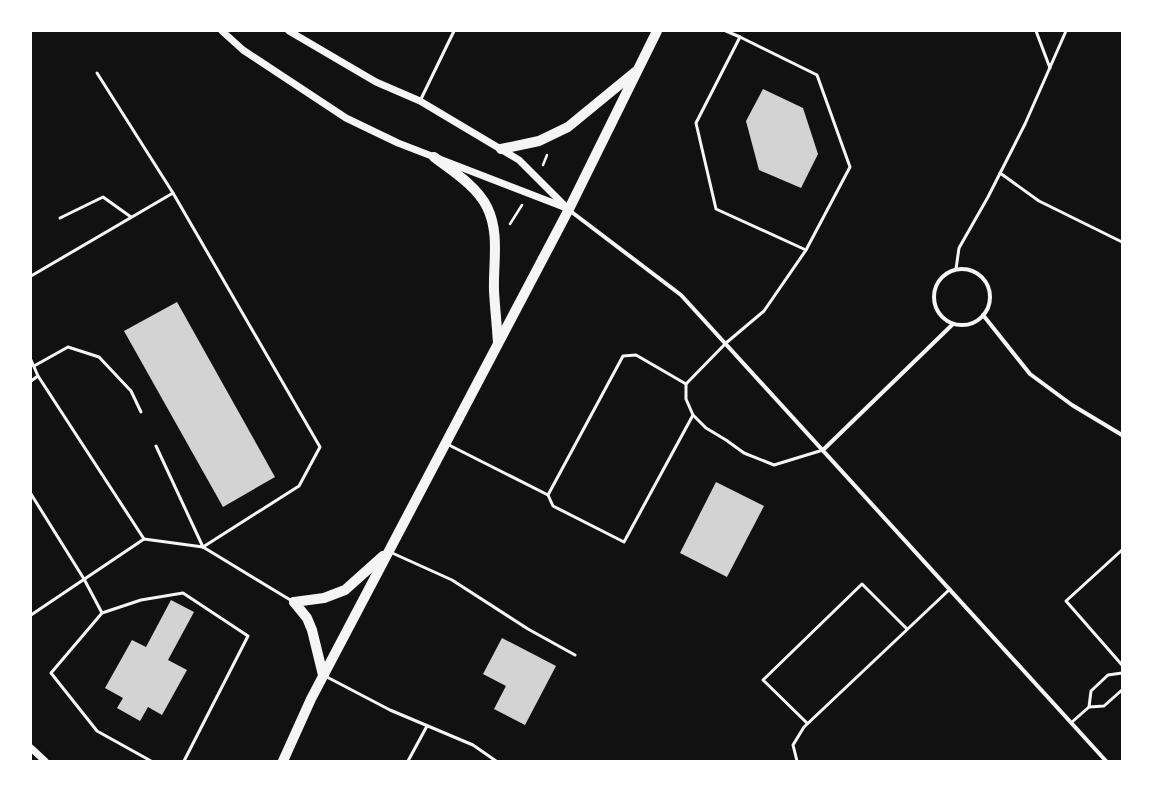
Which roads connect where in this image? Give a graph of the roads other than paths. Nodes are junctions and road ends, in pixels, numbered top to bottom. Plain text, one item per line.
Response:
1 (222, 31) edge
2 (289, 31) edge
3 (453, 31) edge
4 (658, 31) edge
5 (726, 31) edge
6 (1036, 31) edge
7 (1066, 31) edge
8 (740, 37) junction
9 (1050, 68) junction
10 (638, 70) junction
11 (97, 73) dead end
12 (420, 101) junction
13 (501, 150) junction
14 (434, 157) junction
15 (1000, 172) junction
16 (173, 193) junction
17 (569, 210) junction
18 (131, 217) junction
19 (60, 218) dead end
20 (1122, 242) edge
21 (806, 250) junction
22 (956, 269) junction
23 (31, 276) edge
24 (983, 315) junction
25 (953, 324) junction
26 (726, 343) junction
27 (498, 344) junction
28 (31, 360) edge
29 (34, 366) junction
30 (38, 376) junction
31 (31, 381) edge
32 (686, 384) junction
33 (141, 412) dead end
34 (693, 415) junction
35 (1122, 435) edge
36 (446, 443) junction
37 (156, 446) dead end
38 (823, 450) junction
39 (31, 494) edge
40 (548, 495) junction
41 (144, 540) junction
42 (203, 547) junction
43 (1122, 550) edge
44 (388, 552) junction
45 (84, 580) junction
46 (950, 589) junction
47 (294, 602) junction
48 (102, 613) junction
49 (31, 615) edge
50 (907, 629) junction
51 (575, 655) dead end
52 (1122, 664) edge
53 (1122, 673) edge
54 (323, 675) junction
55 (1122, 690) edge
56 (1088, 707) junction
57 (1072, 722) junction
58 (807, 723) junction
59 (427, 726) junction
60 (31, 748) edge
61 (45, 761) edge
62 (152, 761) edge
63 (184, 761) edge
64 (283, 761) edge
65 (408, 761) edge
66 (496, 761) edge
67 (797, 761) edge
68 (1106, 761) edge

1 - 14 street
2 - 12 street
3 - 12 lane
4 - 10 main road
5 - 8 lane
6 - 9 lane
7 - 9 lane
8 - 21 lane
8 - 21 lane
9 - 15 lane
10 - 13 main road
10 - 17 main road
11 - 16 lane
12 - 13 street
13 - 17 street
14 - 17 street
14 - 27 main road
15 - 20 lane
15 - 22 lane
16 - 18 lane
16 - 42 lane
17 - 26 street
17 - 27 main road
18 - 19 lane
18 - 23 lane
21 - 26 lane
22 - 24 street
22 - 25 street
24 - 25 street
24 - 35 street
25 - 38 street
26 - 32 lane
26 - 38 street
27 - 36 main road
28 - 29 lane
29 - 30 lane
29 - 33 lane
30 - 31 lane
30 - 41 lane
32 - 34 lane
32 - 40 lane
34 - 38 lane
34 - 40 lane
36 - 40 lane
36 - 44 main road
37 - 42 lane
38 - 46 street
39 - 45 lane
41 - 42 lane
41 - 45 lane
42 - 47 lane
43 - 52 lane
44 - 47 main road
44 - 51 lane
44 - 54 main road
45 - 48 lane
45 - 49 lane
46 - 50 lane
46 - 57 street
47 - 54 main road
48 - 62 lane
48 - 63 lane
50 - 58 lane
50 - 58 lane
53 - 56 lane
54 - 59 lane
54 - 64 main road
55 - 56 lane
56 - 57 lane
57 - 68 street
58 - 67 lane
59 - 65 lane
59 - 66 lane
60 - 61 street

